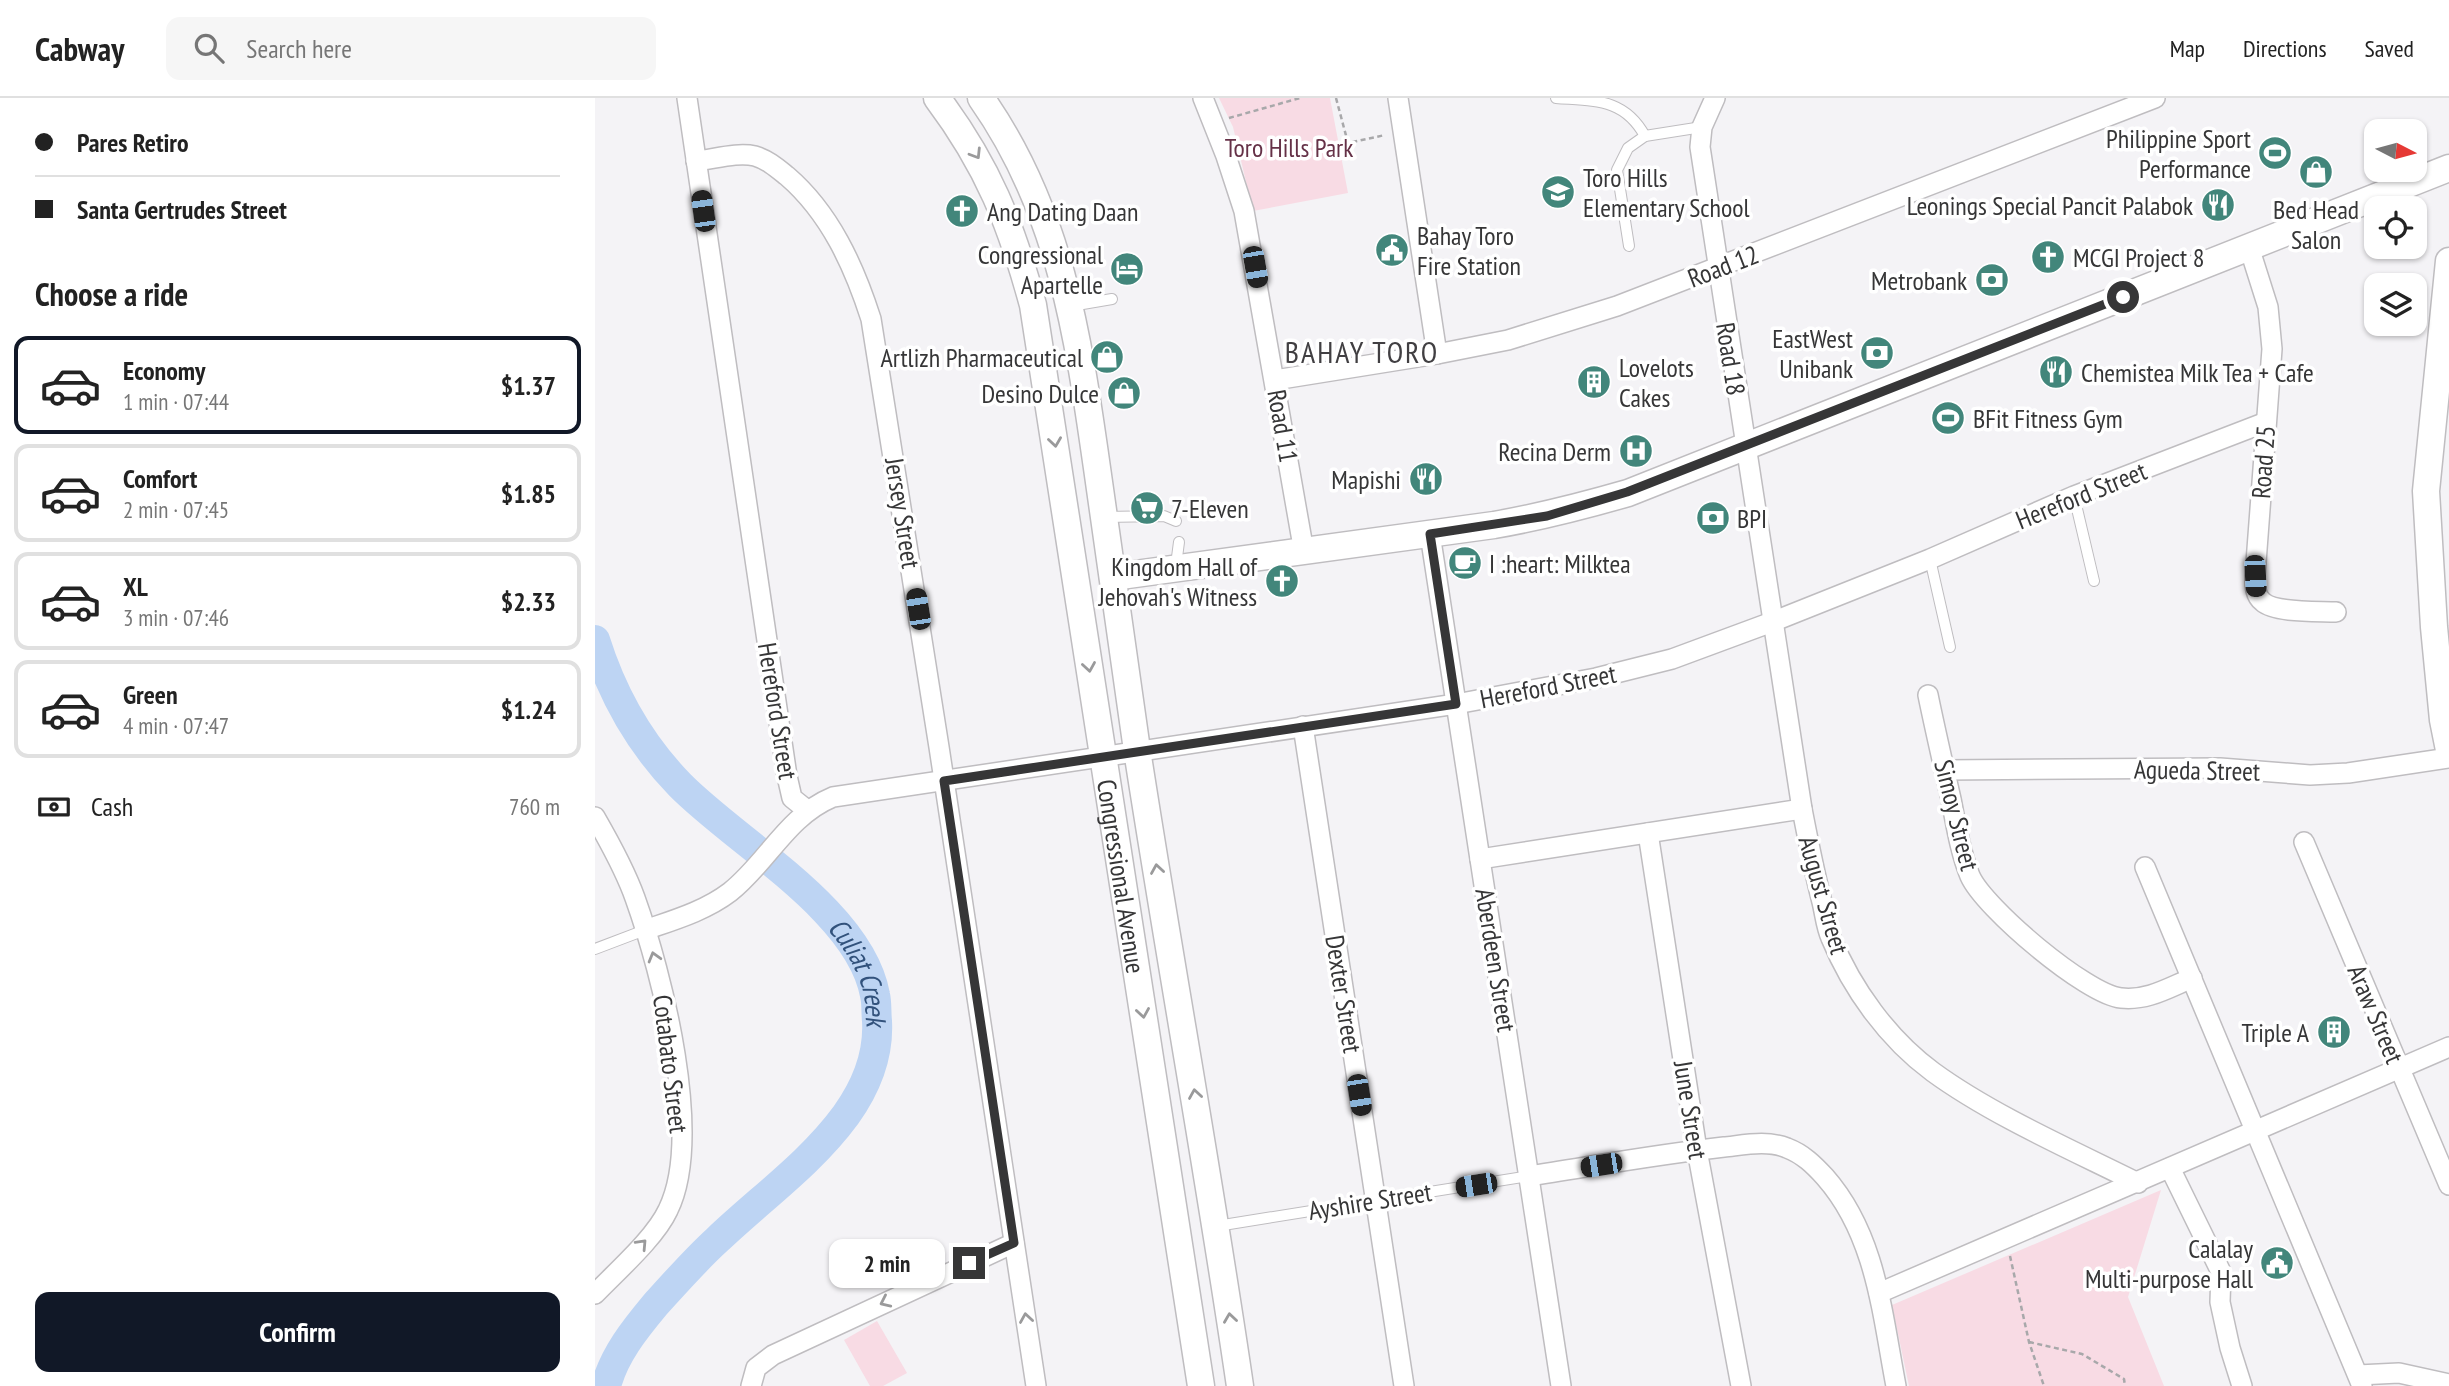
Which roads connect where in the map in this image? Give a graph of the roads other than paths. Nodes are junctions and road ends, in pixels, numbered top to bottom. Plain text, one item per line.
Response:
1 (687, 98) edge
2 (937, 98) edge
3 (981, 98) edge
4 (1203, 98) edge
5 (1398, 98) edge
6 (1556, 98) edge
7 (1715, 98) edge
8 (2155, 98) edge
9 (2124, 104) edge
10 (1702, 127) junction
11 (1645, 136) junction
12 (696, 162) junction
13 (2448, 171) edge
14 (1629, 246) dead end
15 (2249, 247) junction
16 (1717, 268) junction
17 (2448, 277) edge
18 (1098, 293) dead end
19 (1112, 299) dead end
20 (1069, 302) junction
21 (1437, 354) junction
22 (1275, 380) junction
23 (2266, 422) junction
24 (1745, 445) junction
25 (2074, 496) junction
26 (1104, 517) junction
27 (1176, 521) dead end
28 (1430, 534) junction
29 (1179, 542) dead end
30 (1304, 552) junction
31 (1930, 559) junction
32 (1176, 569) junction
33 (1113, 577) junction
34 (2094, 581) dead end
35 (2336, 612) dead end
36 (1772, 622) junction
37 (1950, 647) dead end
38 (1928, 695) dead end
39 (1456, 704) junction
40 (1303, 726) junction
41 (2449, 750) edge
42 (1137, 751) junction
43 (1103, 757) junction
44 (2449, 758) edge
45 (1945, 770) junction
46 (944, 781) junction
47 (1802, 809) junction
48 (807, 810) junction
49 (595, 817) edge
50 (1648, 833) junction
51 (2304, 842) dead end
52 (1480, 859) junction
53 (2145, 867) dead end
54 (645, 930) junction
55 (595, 949) edge
56 (2192, 978) junction
57 (2449, 1047) edge
58 (2399, 1069) junction
59 (2255, 1130) junction
60 (1697, 1150) junction
61 (2166, 1169) junction
62 (1529, 1176) junction
63 (2138, 1183) junction
64 (2449, 1185) edge
65 (1376, 1201) junction
66 (1217, 1226) junction
67 (1014, 1243) junction
68 (1879, 1293) junction
69 (595, 1294) edge
70 (2360, 1380) edge
71 (2449, 1384) edge
72 (751, 1386) edge
73 (1036, 1386) edge
74 (1201, 1386) edge
75 (1240, 1386) edge
76 (1404, 1386) edge
77 (1561, 1386) edge
78 (1741, 1386) edge
79 (1896, 1386) edge
80 (2242, 1386) edge

1 - 12 street, Hereford Street
2 -> 43 main road, Congressional Avenue
3 - 20 main road, Congressional Avenue
4 - 22 street, Road 11
5 - 21 street
6 - 11 lane
7 - 10 street, Road 18
8 - 9 street, Road 12
9 - 16 street, Road 12
10 - 11 lane
10 - 16 street, Road 18
11 - 14 lane
12 - 46 street, Jersey Street
12 - 48 street, Hereford Street
13 - 15 main road
15 - 23 street, Road 25
15 - 24 main road
16 - 21 street, Road 12
16 - 24 street, Road 18
17 - 41 main road
18 - 20 lane
19 - 20 lane
20 - 26 main road, Congressional Avenue
21 - 22 street, Road 12
22 - 30 street, Road 11
23 - 25 street, Hereford Street
23 - 35 street, Road 25
24 - 28 main road
24 - 36 street, Road 18
25 - 31 street, Hereford Street
25 - 34 lane
26 - 27 lane
26 - 33 main road, Congressional Avenue
28 - 30 main road
28 - 39 street, Aberdeen Street
29 - 32 lane
30 - 32 main road
31 - 36 street, Hereford Street
31 - 37 lane
32 - 33 main road
33 - 42 main road, Congressional Avenue
36 - 39 street, Hereford Street
36 - 47 street, August Street
38 - 45 street, Simoy Street
39 - 40 street, Hereford Street
39 - 52 street, Aberdeen Street
40 - 42 street, Hereford Street
40 - 65 street, Dexter Street
42 - 43 street, Hereford Street
66 -> 42 main road, Congressional Avenue
43 - 46 street, Hereford Street
43 -> 74 main road, Congressional Avenue
44 - 45 street, Agueda Street
45 - 56 street, Simoy Street
46 - 48 street, Hereford Street
46 - 67 street, Jersey Street
47 - 50 street
47 - 63 street, August Street
48 - 54 street
49 - 54 street, Cotabato Street
50 - 52 street
50 - 60 street, June Street
51 - 58 street, Araw Street
52 - 62 street, Aberdeen Street
53 - 56 street
54 - 55 lane
69 -> 54 street, Cotabato Street
56 - 59 street
57 - 58 street
58 - 59 street
58 - 64 street, Araw Street
59 - 61 street
59 - 70 street
60 - 62 street, Ayshire Street
60 - 68 street, Ayshire Street
60 - 78 street, June Street
61 - 63 street
61 - 80 street
62 - 65 lane, Ayshire Street
62 - 77 street, Aberdeen Street
63 - 68 street
65 - 66 lane, Ayshire Street
65 - 76 street, Dexter Street
75 -> 66 main road, Congressional Avenue
67 -> 72 street
73 -> 67 street, Jersey Street
68 - 79 street
70 - 71 street

